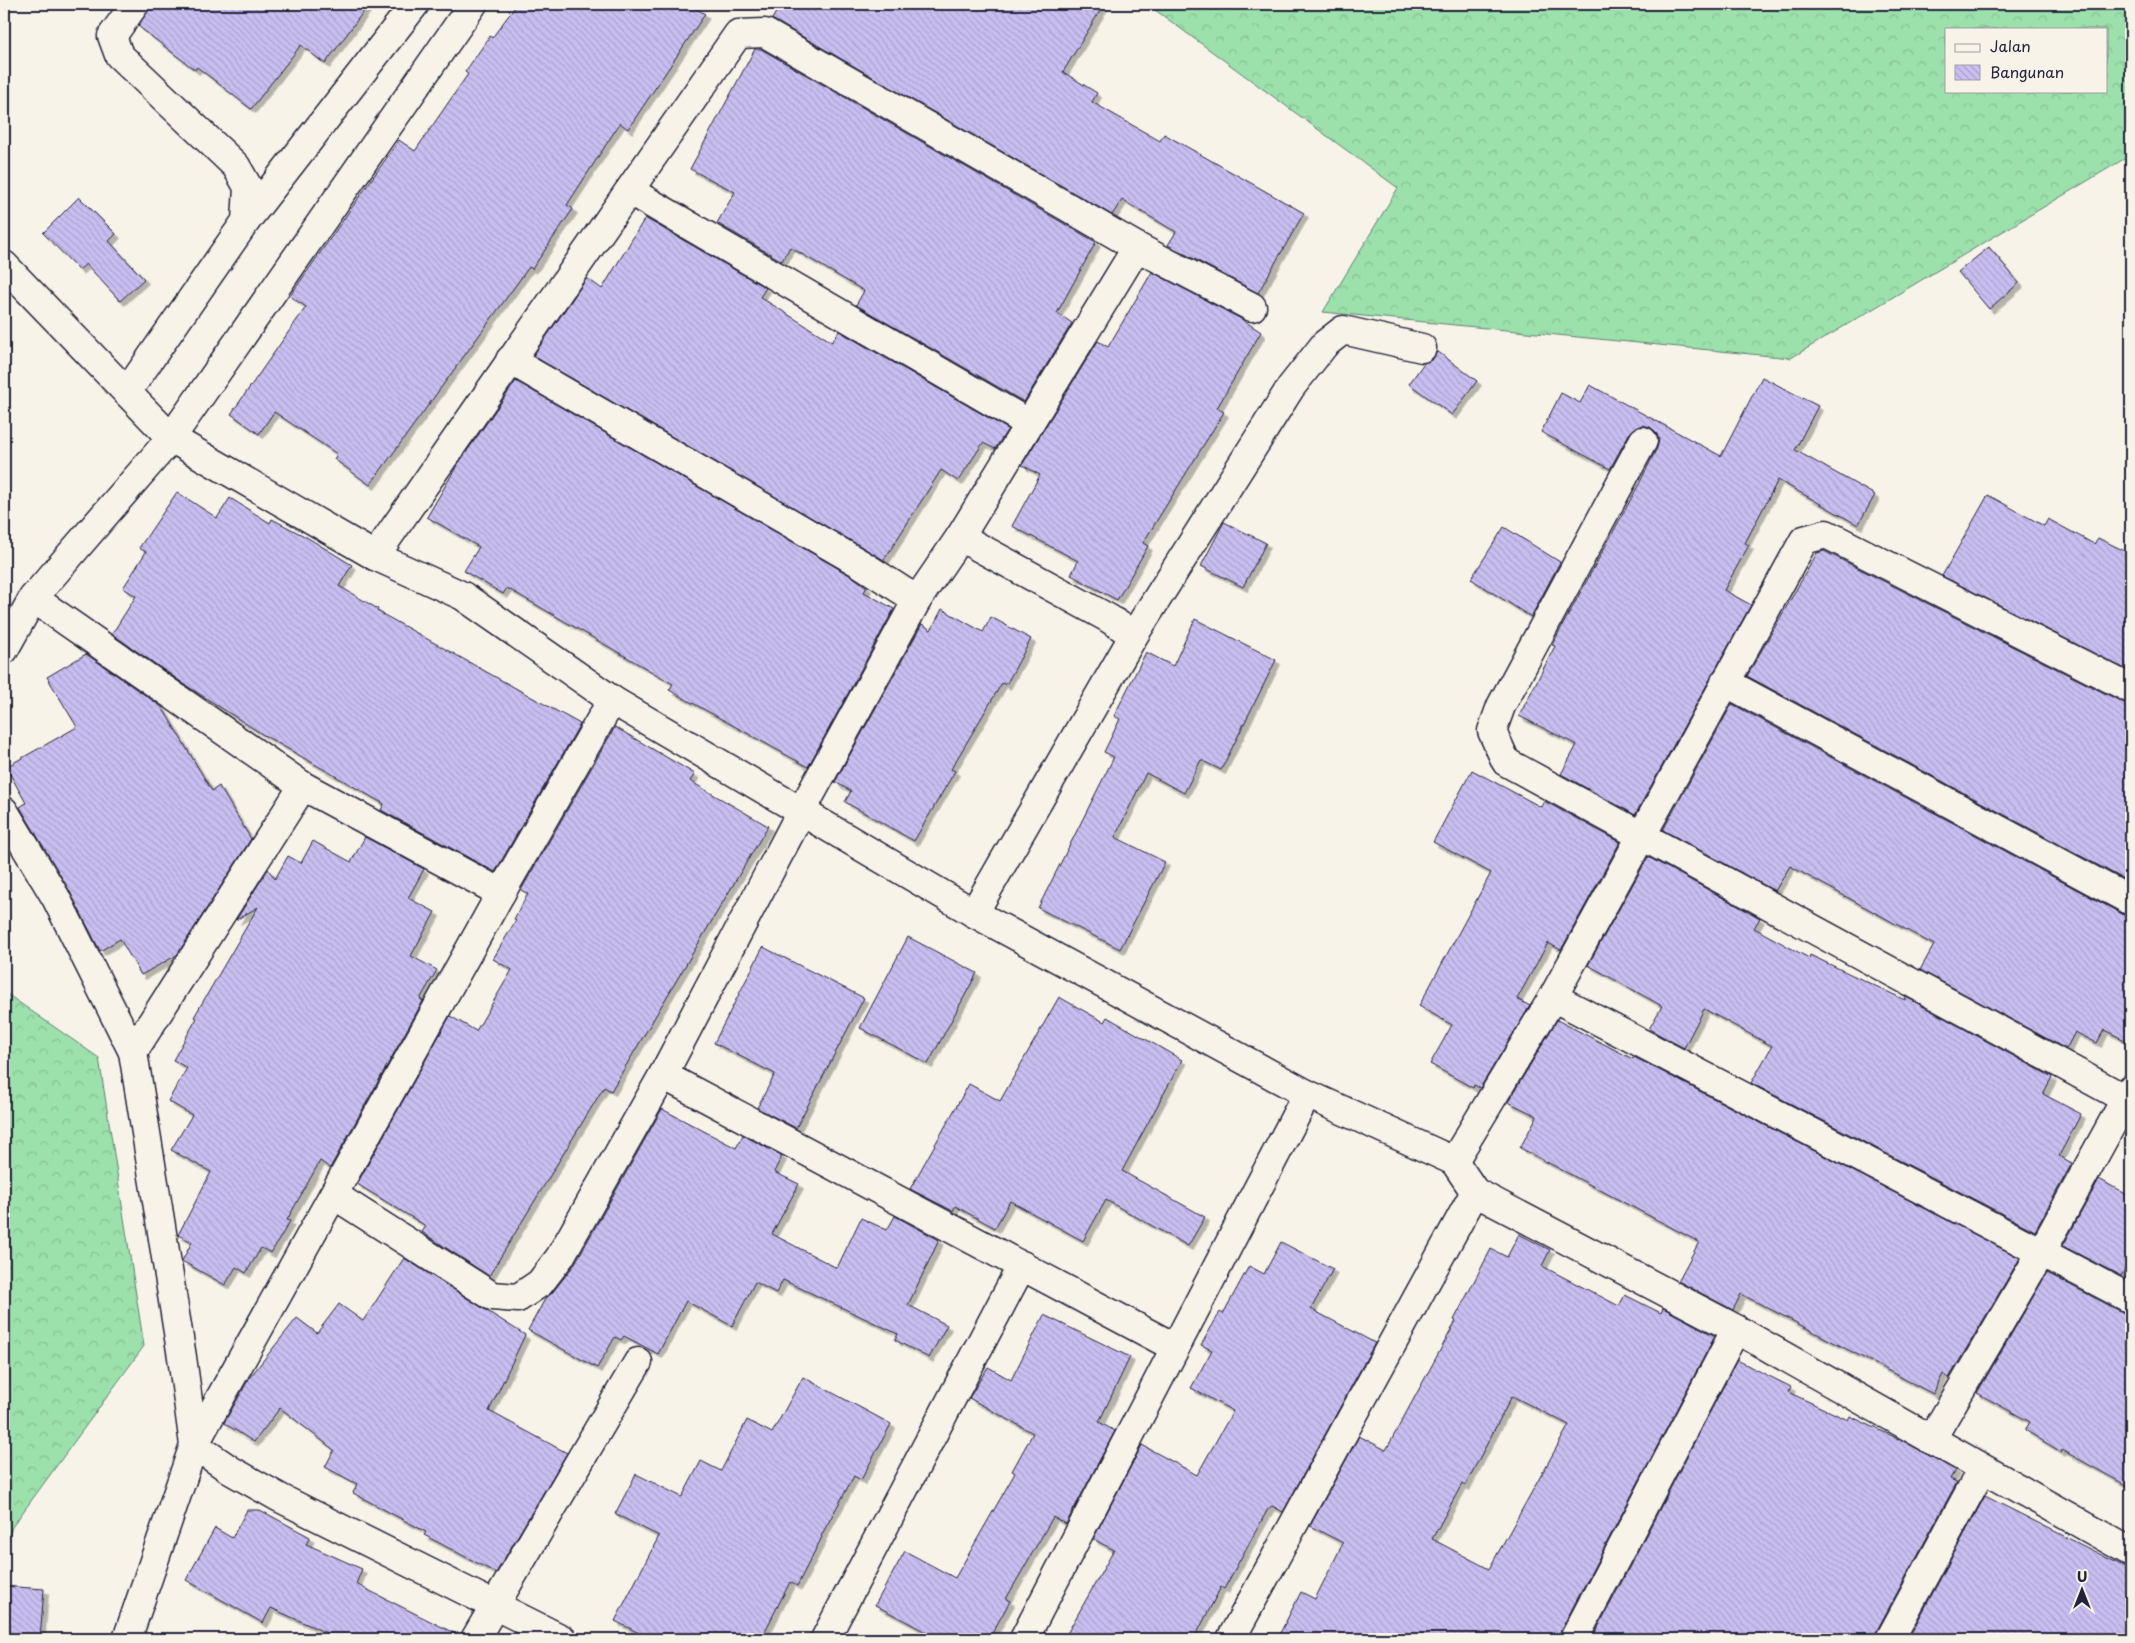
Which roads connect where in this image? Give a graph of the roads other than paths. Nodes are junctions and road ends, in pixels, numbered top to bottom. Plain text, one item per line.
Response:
1 (135, 4) edge
2 (415, 4) edge
3 (472, 4) edge
4 (630, 191) junction
5 (246, 221) junction
6 (1137, 247) junction
7 (4, 265) edge
8 (1252, 307) dead end
9 (1422, 348) dead end
10 (510, 360) junction
11 (127, 392) junction
12 (1028, 423) junction
13 (171, 438) junction
14 (1643, 441) dead end
15 (960, 537) junction
16 (375, 556) junction
17 (33, 598) junction
18 (917, 600) junction
19 (1134, 636) junction
20 (4, 650) edge
21 (1725, 682) junction
22 (2131, 688) edge
23 (612, 700) junction
24 (303, 786) junction
25 (802, 810) junction
26 (4, 811) edge
27 (1642, 835) junction
28 (501, 893) junction
29 (2131, 902) edge
30 (974, 913) junction
31 (1553, 997) junction
32 (133, 1052) junction
33 (663, 1075) junction
34 (1307, 1094) junction
35 (2129, 1097) edge
36 (1454, 1161) junction
37 (1475, 1192) junction
38 (334, 1195) junction
39 (2041, 1253) junction
40 (1022, 1264) junction
41 (2131, 1299) edge
42 (1736, 1329) junction
43 (1174, 1347) junction
44 (638, 1362) dead end
45 (1931, 1440) junction
46 (194, 1445) junction
47 (1982, 1469) junction
48 (2131, 1552) edge
49 (494, 1604) junction
50 (127, 1639) edge
51 (475, 1639) edge
52 (562, 1639) edge
53 (825, 1639) edge
54 (1024, 1639) edge
55 (1231, 1639) edge
56 (1574, 1639) edge
57 (1890, 1639) edge

1 - 5 street
2 - 5 street
3 - 13 street
4 - 6 street
4 - 10 street
4 - 12 street
5 - 11 street
6 - 8 street
6 - 12 street
7 - 11 street
9 - 19 street
10 - 16 street
10 - 18 street
11 - 13 street
12 - 15 street
13 - 16 street
13 - 17 street
14 - 27 street
15 - 18 street
15 - 19 street
16 - 23 street
17 - 20 street
17 - 24 street
18 - 25 street
19 - 30 street
21 - 22 street
21 - 27 street
21 - 29 street
23 - 25 street
23 - 28 street
24 - 28 street
24 - 32 street
25 - 30 street
25 - 33 street
26 - 32 street
27 - 31 street
27 - 35 street
28 - 38 street
30 - 34 street
31 - 36 street
31 - 39 street
32 - 46 street
33 - 38 street
33 - 40 street
34 - 36 street
34 - 43 street
35 - 39 street
36 - 37 street
37 - 42 street
37 - 55 street
38 - 46 street
39 - 41 street
39 - 45 street
40 - 43 street
40 - 53 street
42 - 45 street
42 - 56 street
43 - 54 street
44 - 49 street
45 - 47 street
46 - 49 street
46 - 50 street
47 - 48 street
47 - 57 street
49 - 51 street
49 - 52 street

